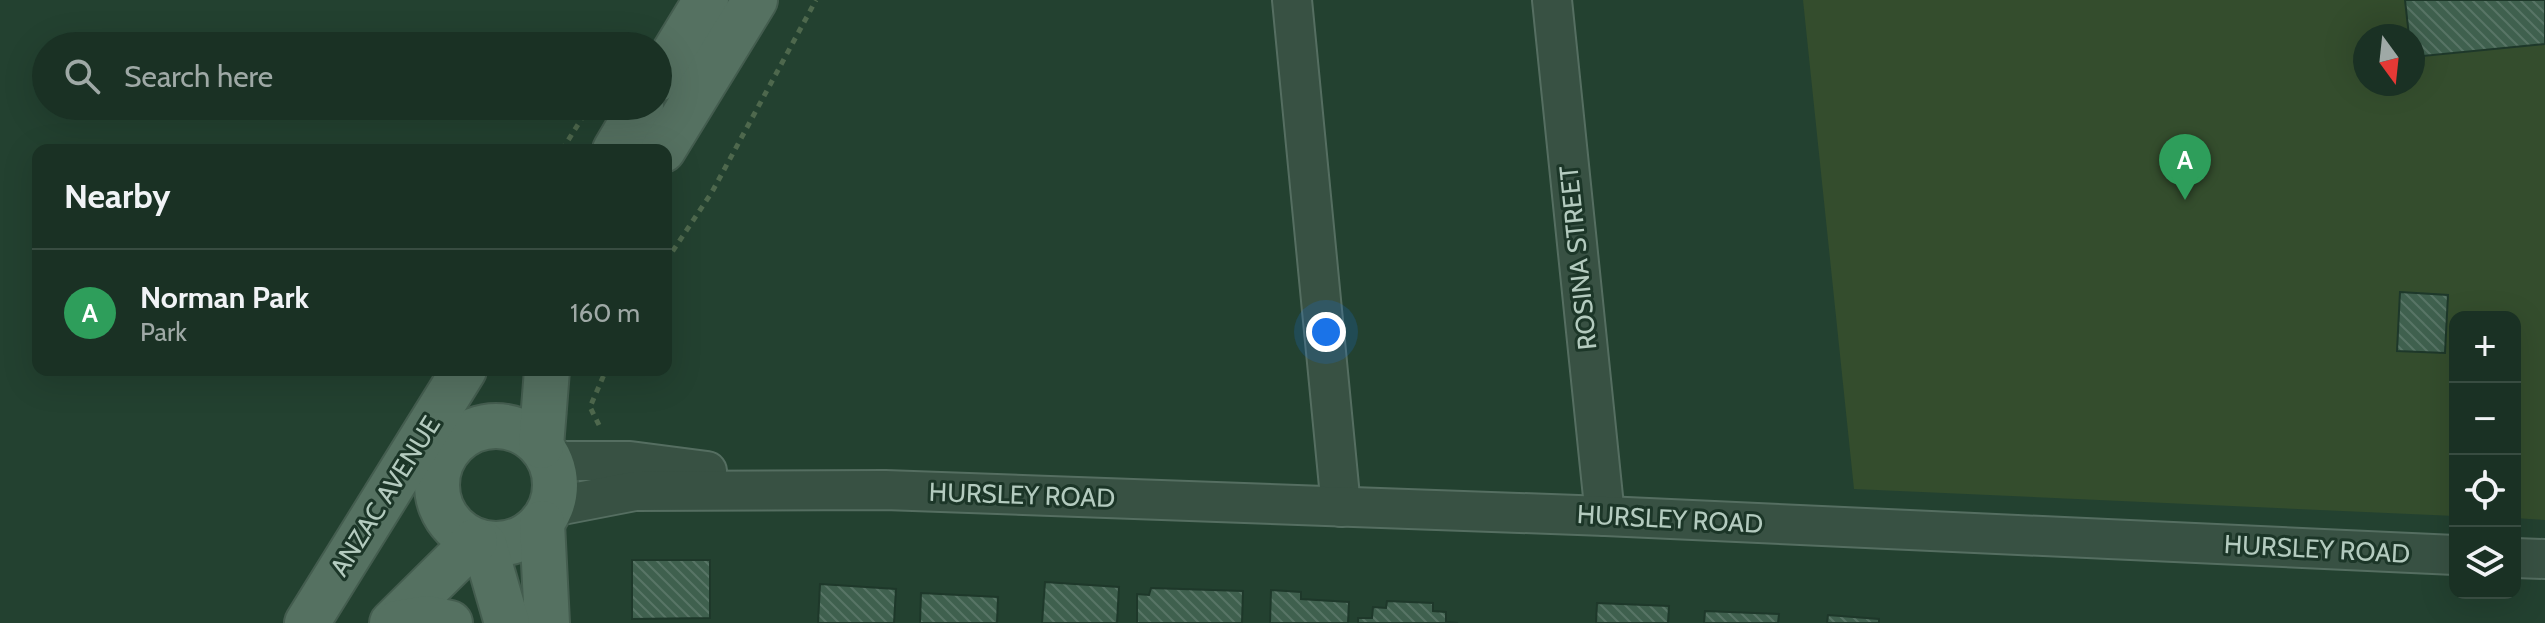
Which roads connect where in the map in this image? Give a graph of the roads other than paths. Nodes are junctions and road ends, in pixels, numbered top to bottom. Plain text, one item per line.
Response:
1 (706, 0) edge
2 (755, 0) edge
3 (1292, 0) edge
4 (1552, 0) edge
5 (672, 56) edge
6 (633, 120) edge
7 (619, 144) edge
8 (667, 144) edge
9 (460, 376) edge
10 (491, 376) edge
11 (547, 376) edge
12 (546, 454) junction
13 (445, 456) junction
14 (885, 490) junction
15 (1341, 507) junction
16 (547, 515) junction
17 (1605, 516) junction
18 (479, 542) junction
19 (2449, 555) edge
20 (2521, 558) edge
21 (2545, 559) edge
22 (307, 623) edge
23 (342, 623) edge
24 (395, 623) edge
25 (450, 623) edge
26 (507, 623) edge
27 (547, 623) edge

1 - 5 main road
2 - 8 main road
3 - 15 street
4 - 17 street, ROSINA STREET
6 - 7 main road
9 - 22 main road, ANZAC AVENUE
10 - 13 main road, ANZAC AVENUE
11 - 12 main road
12 - 13 main road
12 - 14 street, HURSLEY ROAD
12 - 16 main road
13 - 18 main road
13 - 23 main road, ANZAC AVENUE
14 - 15 street, HURSLEY ROAD
14 - 16 street, HURSLEY ROAD
15 - 17 street, HURSLEY ROAD
16 - 18 main road
16 - 27 main road
17 - 19 street, HURSLEY ROAD
18 - 24 main road
18 - 26 main road
20 - 21 street
24 - 25 main road

